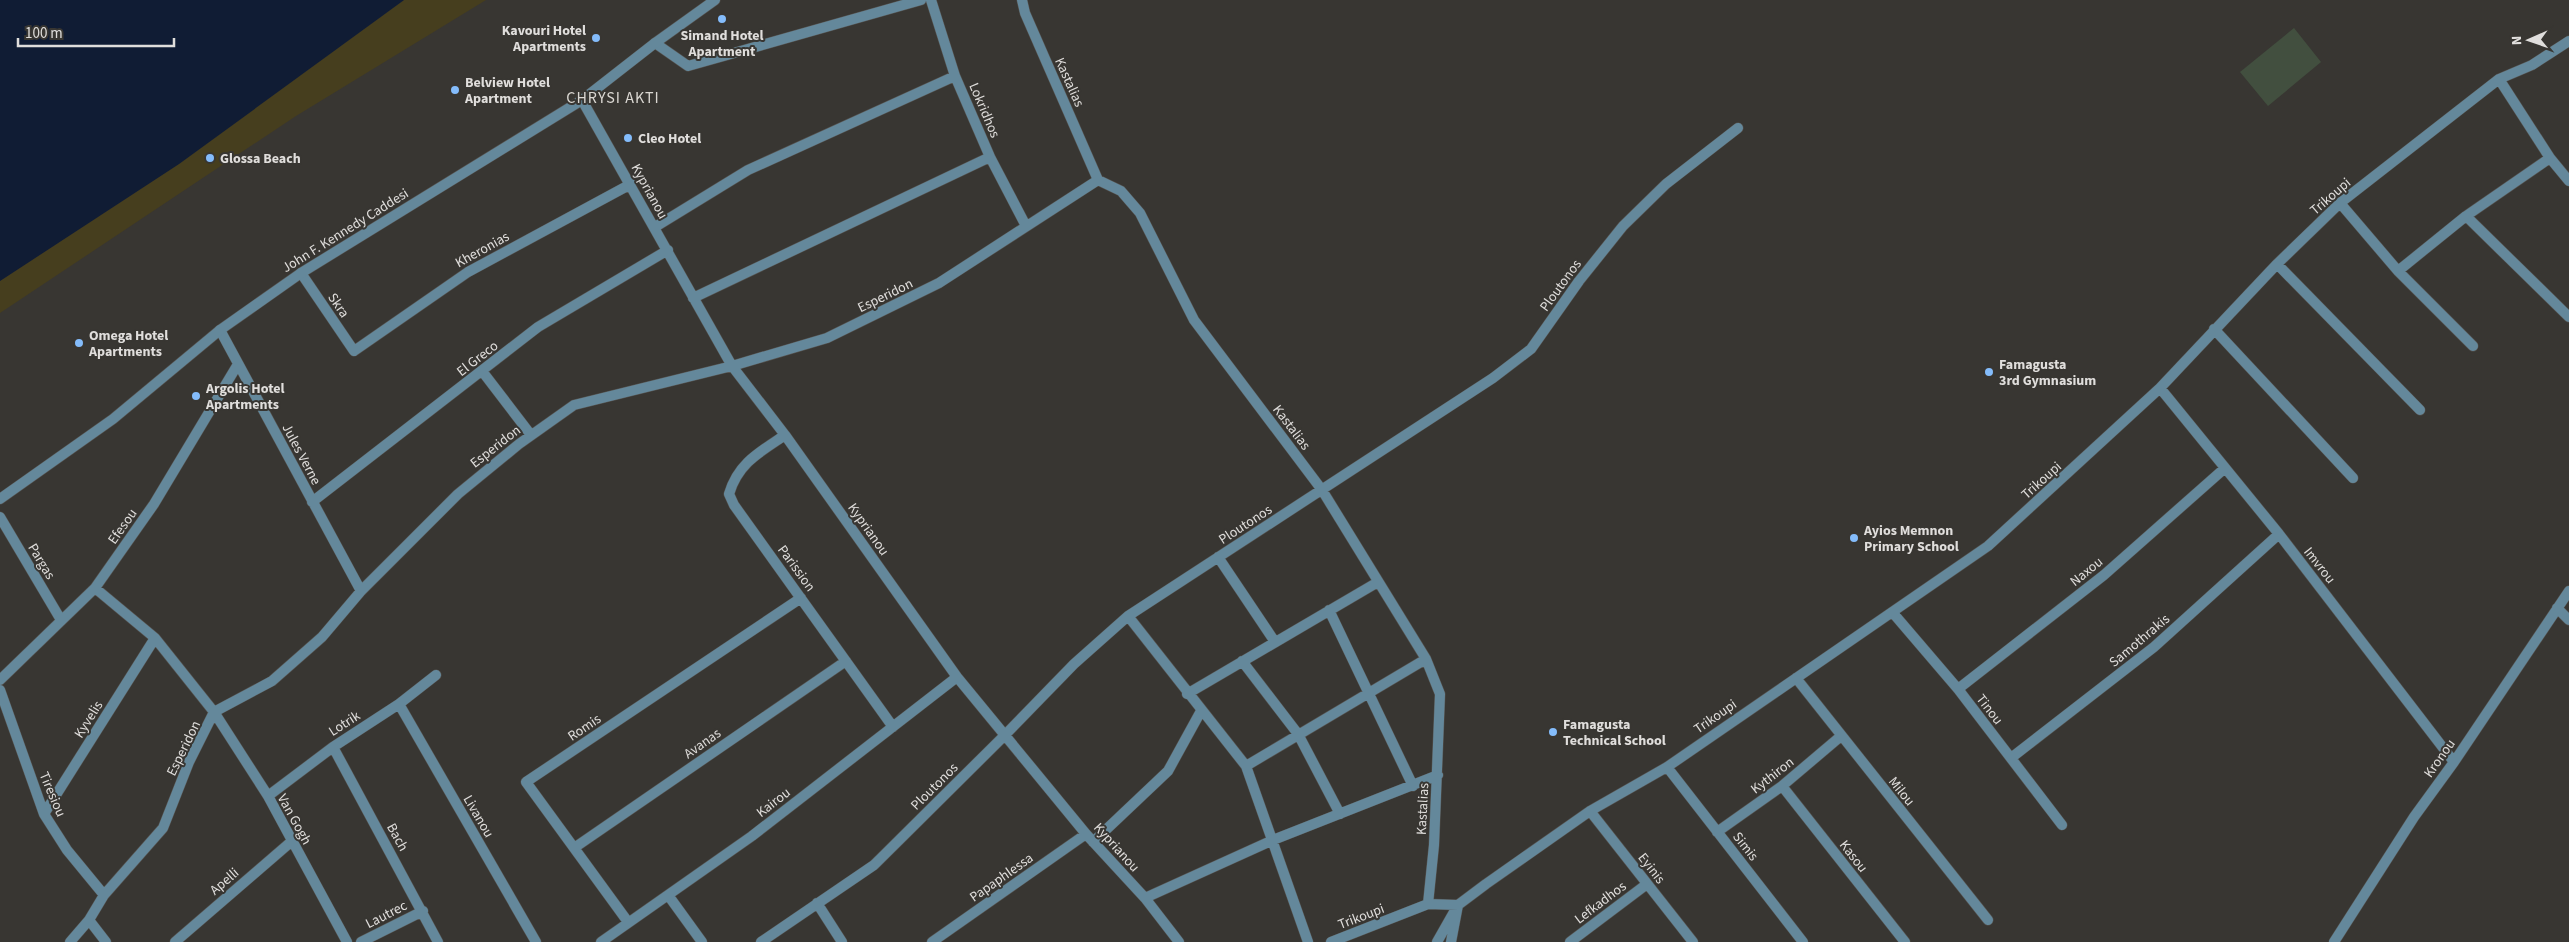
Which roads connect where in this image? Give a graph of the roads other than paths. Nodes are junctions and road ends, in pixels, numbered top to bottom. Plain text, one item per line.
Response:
1 (715, 0) edge
2 (921, 0) edge
3 (931, 0) edge
4 (1022, 0) edge
5 (2569, 41) edge
6 (655, 43) junction
7 (955, 76) junction
8 (2499, 79) junction
9 (582, 100) junction
10 (1738, 128) dead end
11 (990, 157) junction
12 (2550, 158) junction
13 (1098, 180) junction
14 (2569, 181) edge
15 (631, 184) junction
16 (2340, 203) junction
17 (2466, 216) junction
18 (654, 226) junction
19 (1026, 226) junction
20 (668, 250) junction
21 (2277, 264) junction
22 (2398, 271) junction
23 (301, 273) junction
24 (693, 298) junction
25 (2569, 318) edge
26 (2214, 329) junction
27 (220, 330) junction
28 (2473, 346) dead end
29 (354, 351) joint
30 (238, 364) junction
31 (732, 366) junction
32 (482, 371) junction
33 (2160, 388) junction
34 (2420, 410) dead end
35 (532, 435) junction
36 (785, 435) junction
37 (2225, 468) junction
38 (2353, 478) dead end
39 (1322, 490) junction
40 (0, 499) edge
41 (312, 502) junction
42 (0, 517) edge
43 (2279, 534) junction
44 (1218, 557) junction
45 (1378, 582) junction
46 (95, 588) junction
47 (360, 591) junction
48 (2569, 591) edge
49 (801, 598) junction
50 (2557, 608) junction
51 (1329, 610) junction
52 (1893, 613) junction
53 (1128, 616) junction
54 (61, 620) junction
55 (2569, 620) edge
56 (155, 638) junction
57 (1275, 642) junction
58 (1426, 659) junction
59 (846, 661) junction
60 (1242, 661) junction
61 (436, 674) dead end
62 (957, 677) junction
63 (1796, 678) junction
64 (0, 680) edge
65 (1958, 689) junction
66 (0, 690) edge
67 (1370, 692) junction
68 (1187, 694) junction
69 (399, 704) junction
70 (1201, 710) junction
71 (214, 712) junction
72 (893, 727) junction
73 (1298, 734) junction
74 (1004, 736) junction
75 (1841, 736) junction
76 (333, 747) junction
77 (2011, 758) junction
78 (2454, 762) junction
79 (1246, 766) junction
80 (1667, 767) junction
81 (1438, 775) junction
82 (1413, 786) junction
83 (1782, 786) junction
84 (268, 796) junction
85 (1590, 811) junction
86 (44, 814) junction
87 (1340, 814) junction
88 (2062, 825) dead end
89 (1717, 832) junction
90 (1086, 834) junction
91 (1273, 840) junction
92 (292, 841) junction
93 (1094, 842) junction
94 (574, 848) junction
95 (1647, 884) junction
96 (104, 895) junction
97 (668, 895) junction
98 (1145, 898) junction
99 (817, 903) junction
100 (1428, 904) junction
101 (1458, 905) junction
102 (423, 911) junction
103 (89, 920) junction
104 (1988, 920) dead end
105 (628, 922) junction
106 (70, 942) edge
107 (106, 942) edge
108 (175, 942) edge
109 (347, 942) edge
110 (361, 942) edge
111 (438, 942) edge
112 (536, 942) edge
113 (601, 942) edge
114 (702, 942) edge
115 (761, 942) edge
116 (842, 942) edge
117 (932, 942) edge
118 (1179, 942) edge
119 (1308, 942) edge
120 (1331, 942) edge
121 (1437, 942) edge
122 (1451, 942) edge
123 (1570, 942) edge
124 (1692, 942) edge
125 (1803, 942) edge
126 (1905, 942) edge
127 (2334, 942) edge

1 - 6 street, John F. Kennedy Caddesi
2 - 6 street
3 - 7 street, Lokridhos
4 - 13 street, Kastalias
5 - 8 street, Trikoupi
6 - 9 street, John F. Kennedy Caddesi
7 - 11 street, Lokridhos
7 - 18 street
8 - 12 street
8 - 16 street, Trikoupi
9 - 15 street, Kyprianou
9 - 23 street, John F. Kennedy Caddesi
10 - 39 street, Ploutonos
11 - 19 street, Lokridhos
11 - 24 street
12 - 14 street
12 - 17 street
13 - 19 street, Esperidon
13 - 39 street, Kastalias
15 - 18 street, Kyprianou
15 - 29 street, Kheronias
16 - 21 street, Trikoupi
16 - 22 street
17 - 22 street
17 - 25 street
18 - 20 street, Kyprianou
19 - 31 street, Esperidon
20 - 24 street, Kyprianou
20 - 32 street, El Greco
21 - 26 street, Trikoupi
21 - 34 street
22 - 28 street
23 - 27 street, John F. Kennedy Caddesi
23 - 29 street, Skra
24 - 31 street, Kyprianou
26 - 33 street, Trikoupi
26 - 38 street
27 - 30 street, Jules Verne
27 - 40 street, John F. Kennedy Caddesi
30 - 41 street, Jules Verne
30 - 46 street, Efesou
31 - 35 street, Esperidon
31 - 36 street, Kyprianou
32 - 35 street
32 - 41 street, El Greco
33 - 37 street, Imvrou
33 - 52 street, Trikoupi
35 - 47 street, Esperidon
36 - 49 street, Parission
36 - 62 street, Kyprianou
37 - 43 street, Imvrou
37 - 65 street, Naxou
39 - 44 street, Ploutonos
39 - 45 street, Kastalias
41 - 47 street, Jules Verne
42 - 54 street, Pargas
43 - 77 street, Samothrakis
43 - 78 street, Imvrou
44 - 53 street, Ploutonos
44 - 57 street
45 - 51 street
45 - 58 street, Kastalias
46 - 54 street, Efesou
46 - 56 street, Van Gogh
47 - 71 street, Esperidon
48 - 50 street, Kronou
49 - 59 street, Parission
49 - 94 street, Romis
50 - 55 street
50 - 78 street, Kronou
51 - 57 street
51 - 67 street
52 - 63 street, Trikoupi
52 - 65 street, Tinou
53 - 68 street
53 - 74 street, Ploutonos
54 - 64 street, Efesou
56 - 71 street, Van Gogh
56 - 86 street, Kyvelis
57 - 60 street
58 - 67 street
58 - 81 street, Kastalias
59 - 72 street, Parission
59 - 94 street, Avanas
60 - 68 street
60 - 73 street
61 - 69 street, Lotrik
62 - 72 street, Kairou
62 - 74 street, Kyprianou
63 - 75 street, Milou
63 - 80 street, Trikoupi
65 - 77 street, Tinou
66 - 86 street, Tiresiou
67 - 73 street
67 - 82 street
68 - 70 street
69 - 76 street, Lotrik
69 - 112 street, Livanou
70 - 79 street
70 - 93 street
71 - 84 street, Van Gogh
71 - 96 street, Esperidon
72 - 97 street, Kairou
73 - 79 street
73 - 87 street
74 - 90 street, Kyprianou
74 - 99 street, Ploutonos
75 - 83 street, Kythiron
75 - 104 street, Milou
76 - 84 street, Lotrik
76 - 102 street, Bach
77 - 88 street, Tinou
78 - 127 street, Kronou
79 - 91 street
80 - 85 street, Trikoupi
80 - 89 street, Simis
81 - 82 street
81 - 100 street, Kastalias
82 - 87 street
83 - 89 street, Kythiron
83 - 126 street, Kasou
84 - 92 street, Van Gogh
85 - 95 street, Eyinis
85 - 101 street, Trikoupi
86 - 96 street, Tiresiou
87 - 91 street
89 - 125 street, Simis
90 - 93 street, Kyprianou
90 - 117 street, Papaphlessa
91 - 98 street
91 - 119 street
92 - 108 street, Apelli
92 - 109 street, Van Gogh
93 - 98 street, Kyprianou
94 - 105 street, Romis
95 - 123 street, Lefkadhos
95 - 124 street, Eyinis
96 - 103 street, Esperidon
97 - 105 street, Kairou
97 - 114 street
98 - 118 street, Kyprianou
99 - 115 street, Ploutonos
99 - 116 street
100 - 101 street, Trikoupi
100 - 120 street, Trikoupi
101 - 121 street
101 - 122 street
102 - 110 street, Lautrec
102 - 111 street, Bach
103 - 106 street, Esperidon
103 - 107 street
105 - 113 street, Kairou

